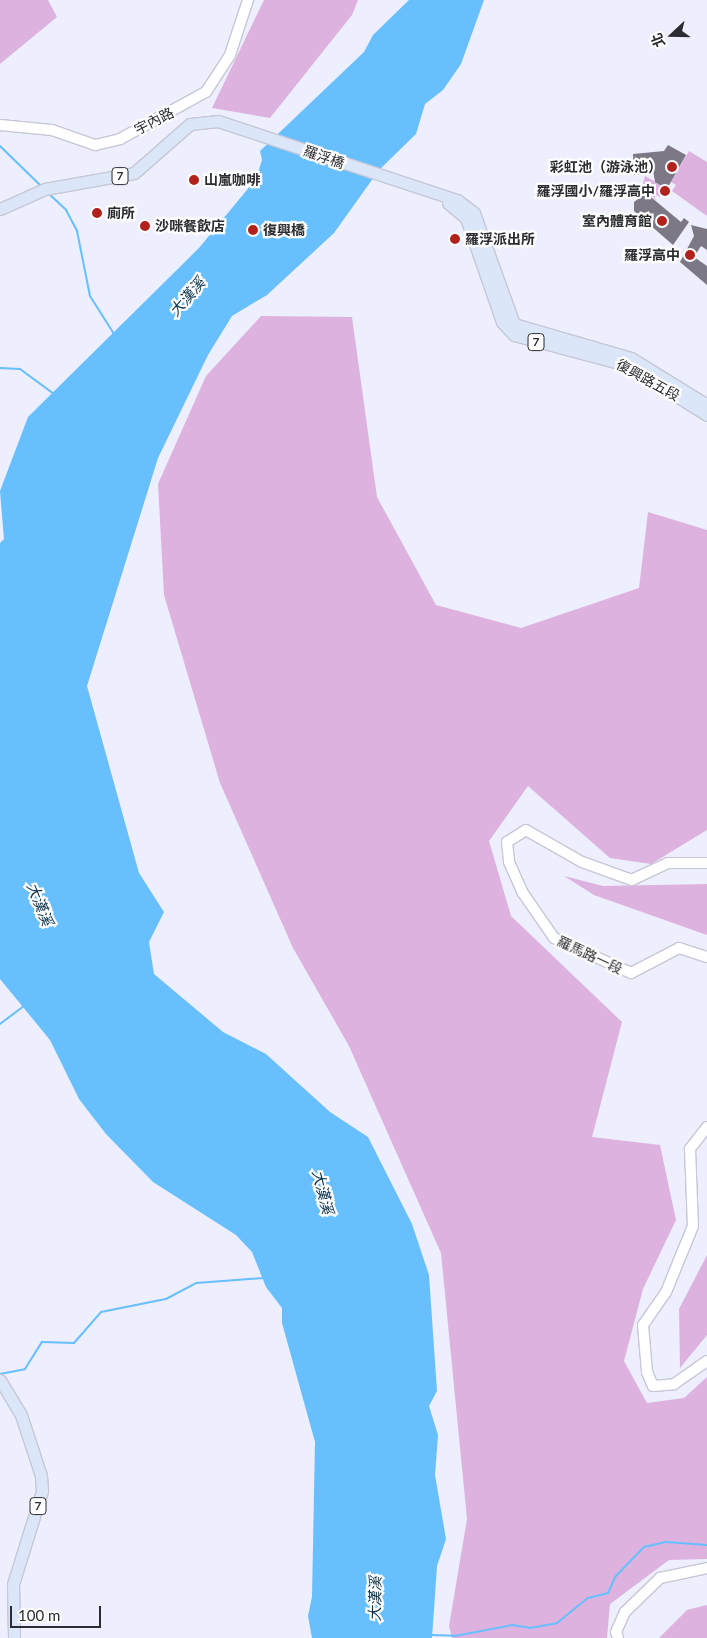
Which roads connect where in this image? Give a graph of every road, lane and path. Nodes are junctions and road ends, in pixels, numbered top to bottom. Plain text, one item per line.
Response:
1 (248, 0) edge
2 (0, 125) edge
3 (0, 209) edge
4 (506, 320) junction
5 (707, 405) edge
6 (707, 415) edge
7 (707, 863) edge
8 (707, 957) edge
9 (707, 1127) edge
10 (707, 1361) edge
11 (0, 1380) edge
12 (707, 1568) edge
13 (14, 1638) edge
14 (618, 1638) edge

1 - 2 main road, 宇內路
3 - 4 main road, 羅浮橋 / 7
4 - 5 main road, 復興路五段 / 7
4 - 6 main road, 復興路五段 / 7
7 - 8 main road, 羅馬路一段
9 - 10 main road
11 - 13 main road, 7
12 - 14 main road

